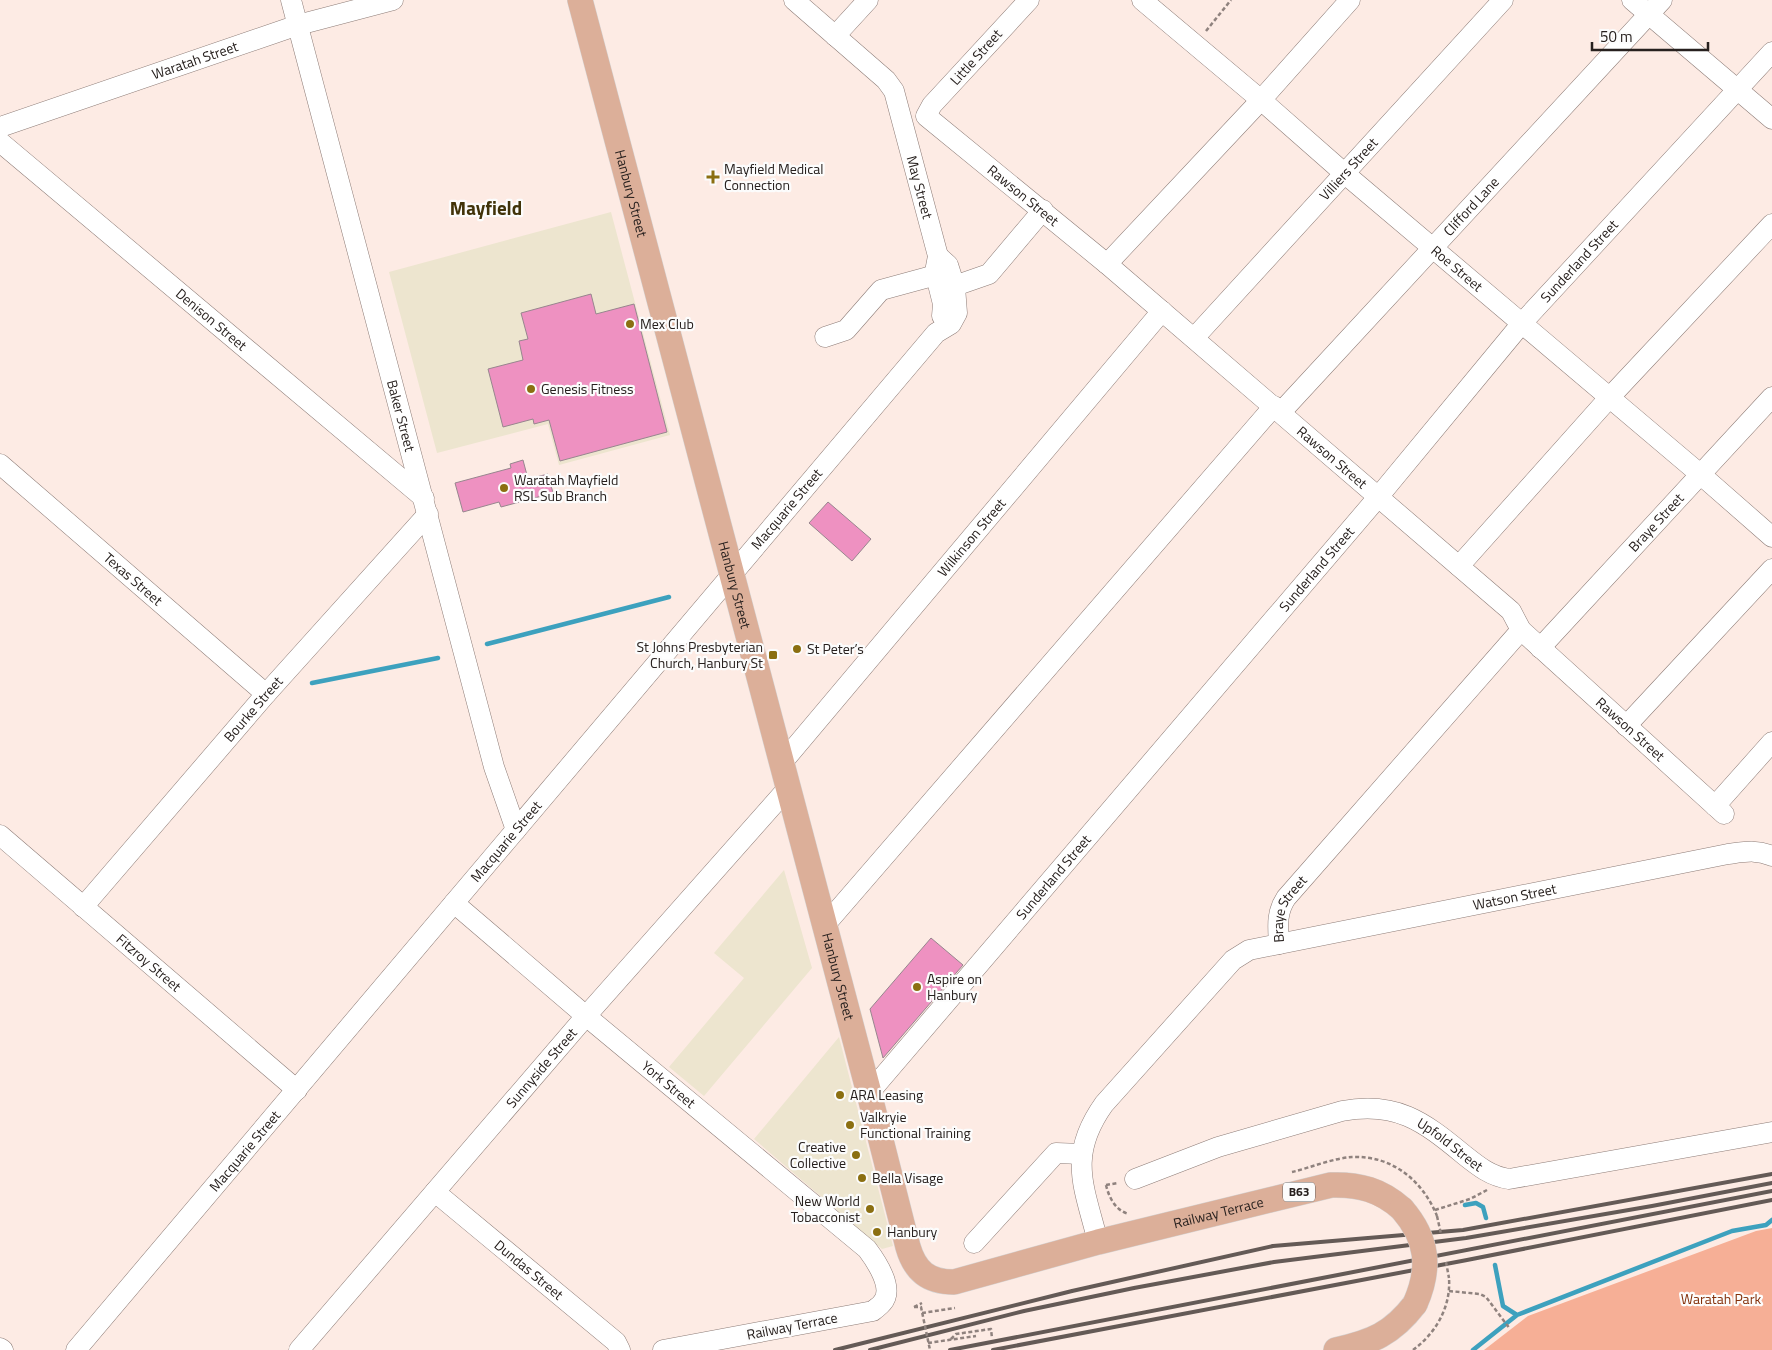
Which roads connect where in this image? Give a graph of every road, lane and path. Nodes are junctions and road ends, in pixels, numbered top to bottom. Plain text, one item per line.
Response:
1 (291, 0) edge
2 (393, 0) edge
3 (580, 0) edge
4 (794, 0) edge
5 (868, 0) edge
6 (1028, 0) edge
7 (1142, 0) edge
8 (1231, 0) edge
9 (1350, 0) edge
10 (1503, 0) edge
11 (1632, 0) edge
12 (1655, 7) edge
13 (298, 26) junction
14 (835, 36) junction
15 (1194, 45) junction
16 (1772, 52) edge
17 (1737, 89) junction
18 (1261, 100) junction
19 (926, 116) joint
20 (1772, 119) edge
21 (0, 127) edge
22 (0, 142) edge
23 (1344, 173) junction
24 (1043, 210) junction
25 (1772, 224) edge
26 (1432, 248) junction
27 (1107, 264) junction
28 (942, 277) junction
29 (1162, 311) junction
30 (1522, 324) junction
31 (826, 337) dead end
32 (1194, 338) junction
33 (1772, 396) edge
34 (1609, 398) junction
35 (1277, 409) junction
36 (0, 464) edge
37 (1700, 474) junction
38 (1379, 496) junction
39 (426, 506) junction
40 (1772, 536) edge
41 (1458, 566) junction
42 (1772, 569) edge
43 (732, 574) junction
44 (1521, 630) junction
45 (1540, 648) junction
46 (266, 694) junction
47 (1626, 726) junction
48 (1772, 742) edge
49 (782, 764) junction
50 (788, 788) junction
51 (516, 830) junction
52 (0, 835) edge
53 (1772, 856) edge
54 (454, 903) junction
55 (83, 907) junction
56 (825, 925) junction
57 (1279, 944) junction
58 (586, 1016) junction
59 (298, 1090) junction
60 (870, 1093) junction
61 (1772, 1132) edge
62 (1082, 1154) junction
63 (1135, 1179) dead end
64 (436, 1192) junction
65 (1470, 1199) dead end
66 (1434, 1210) dead end
67 (1098, 1242) junction
68 (974, 1243) dead end
69 (880, 1267) joint
70 (932, 1278) joint
71 (1448, 1278) dead end
72 (1448, 1291) junction
73 (922, 1303) dead end
74 (955, 1308) dead end
75 (922, 1314) junction
76 (1510, 1329) dead end
77 (976, 1336) dead end
78 (992, 1338) dead end
79 (951, 1339) junction
80 (928, 1343) junction
81 (0, 1348) edge
82 (3, 1350) edge
83 (76, 1350) edge
84 (299, 1350) edge
85 (620, 1350) edge
86 (662, 1350) edge
87 (930, 1350) edge
88 (1336, 1350) edge
89 (1413, 1350) edge

1 - 13 street, Baker Street
2 - 13 street, Waratah Street
3 - 43 main road, Hanbury Street / B63
4 - 14 street
5 - 14 street
6 - 19 street, Little Street
7 - 15 street, Roe Street
8 - 15 path
9 - 18 street
10 - 23 street, Villiers Street
11 - 12 street
12 - 17 street
12 - 26 street, Clifford Lane
13 - 21 street, Waratah Street
13 - 39 street, Baker Street
14 - 28 street, May Street
15 - 18 street, Roe Street
16 - 17 street, Sunderland Street
17 - 20 street
17 - 30 street, Sunderland Street
18 - 23 street, Roe Street
18 - 27 street
19 - 24 street, Rawson Street
22 - 39 street, Denison Street
23 - 26 street, Roe Street
23 - 32 street, Villiers Street
24 - 27 street, Rawson Street
24 - 28 street
25 - 34 street
26 - 30 street, Roe Street
26 - 35 street, Clifford Lane
27 - 29 street, Rawson Street
28 - 31 street
28 - 43 street, Macquarie Street
29 - 32 street, Rawson Street
29 - 49 street, Wilkinson Street
30 - 34 street, Roe Street
30 - 38 street, Sunderland Street
32 - 35 street, Rawson Street
33 - 37 street, Braye Street
34 - 37 street, Roe Street
34 - 41 street
35 - 38 street, Rawson Street
35 - 56 street, Clifford Lane
36 - 46 street, Texas Street
37 - 40 street, Roe Street
37 - 45 street, Braye Street
38 - 41 street, Rawson Street
38 - 60 street, Sunderland Street
39 - 46 street, Bourke Street
39 - 51 street, Baker Street
41 - 44 street, Rawson Street
42 - 47 street
43 - 49 main road, Hanbury Street / B63
43 - 51 street, Macquarie Street
44 - 45 street, Rawson Street
44 - 57 street, Braye Street
45 - 47 street, Rawson Street
46 - 55 street, Bourke Street
47 - 48 street, Rawson Street
49 - 50 main road, Hanbury Street / B63
50 - 56 main road, Hanbury Street / B63
50 - 58 street, Sunnyside Street
51 - 54 street, Macquarie Street
52 - 55 street, Fitzroy Street
53 - 57 street, Watson Street
54 - 58 street, York Street
54 - 59 street, Macquarie Street
55 - 59 street, Fitzroy Street
56 - 60 main road, Hanbury Street / B63
57 - 62 street, Braye Street
58 - 64 street, Sunnyside Street
58 - 69 street, York Street
59 - 83 street, Macquarie Street
60 - 70 main road, Hanbury Street / B63
61 - 63 street, Upfold Street
62 - 67 street, Braye Street
62 - 68 street
64 - 84 street, Sunnyside Street
64 - 85 street, Dundas Street
65 - 66 path
67 - 70 main road, Railway Terrace / B63
67 - 88 main road, Railway Terrace / B63, bridge
69 - 86 street, Railway Terrace
71 - 72 path
72 - 76 path
72 - 89 path
73 - 75 path, bridge
74 - 75 path
75 - 80 path, bridge
77 - 79 path
78 - 79 path
79 - 80 path
80 - 87 path, bridge
81 - 82 street

